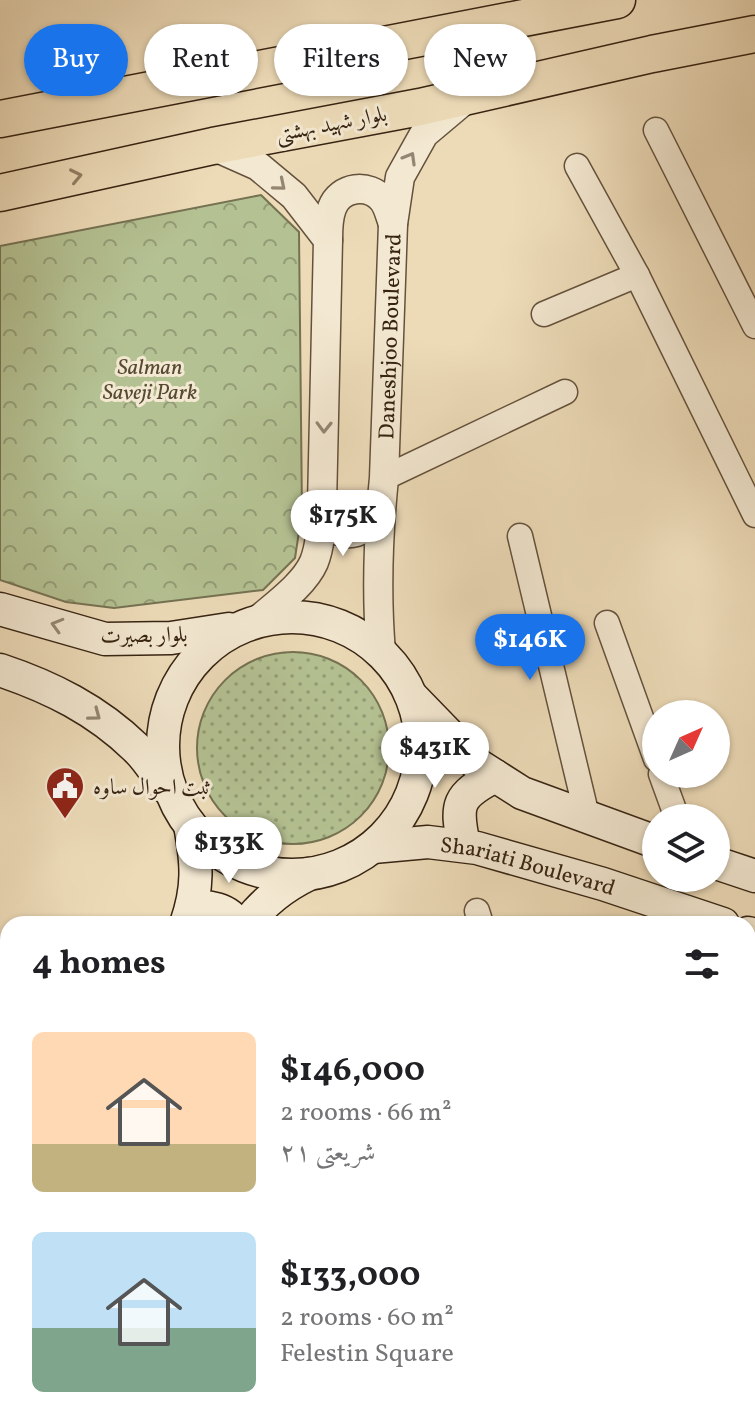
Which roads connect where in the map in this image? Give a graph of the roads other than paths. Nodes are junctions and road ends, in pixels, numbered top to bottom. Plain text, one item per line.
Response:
1 (617, 0) edge
2 (755, 34) edge
3 (536, 81) edge
4 (470, 96) joint
5 (0, 119) edge
6 (656, 130) dead end
7 (213, 146) junction
8 (577, 166) dead end
9 (0, 193) edge
10 (393, 224) junction
11 (328, 240) junction
12 (637, 275) junction
13 (544, 314) dead end
14 (755, 326) edge
15 (565, 392) dead end
16 (384, 478) junction
17 (322, 505) junction
18 (379, 515) junction
19 (755, 515) edge
20 (520, 536) dead end
21 (0, 609) edge
22 (607, 623) dead end
23 (250, 624) junction
24 (381, 652) junction
25 (0, 670) edge
26 (412, 697) junction
27 (642, 720) edge
28 (495, 776) junction
29 (173, 795) junction
30 (587, 816) junction
31 (190, 825) junction
32 (642, 837) edge
33 (464, 845) junction
34 (373, 847) junction
35 (730, 867) edge
36 (310, 874) junction
37 (753, 874) edge
38 (189, 916) edge
39 (231, 916) edge
40 (253, 916) edge
41 (696, 916) edge

1 - 5 main road
2 - 3 main road, بلوار شهید بهشتی
4 - 7 main road, بلوار شهید بهشتی
10 -> 4 street, Daneshjoo Boulevard
6 - 14 street
9 -> 7 main road, بلوار شهید بهشتی
7 -> 11 street
8 - 12 street
10 - 11 street
10 - 16 street, Daneshjoo Boulevard
11 -> 17 street
12 - 13 street
12 - 19 street
15 - 16 street
16 - 18 street, Daneshjoo Boulevard
17 - 18 street
17 - 23 street
18 - 24 street, Daneshjoo Boulevard
20 - 30 street
23 -> 21 main road, بلوار بصیرت
22 - 27 street
23 - 24 main road
23 - 29 main road
24 - 26 main road
25 -> 29 main road
26 - 28 main road
26 - 34 main road
28 - 30 main road
28 - 33 main road
29 - 31 main road
30 - 32 main road
31 - 36 main road
31 - 38 main road
33 - 34 main road, Shariati Boulevard
33 - 41 main road, Shariati Boulevard
34 - 36 main road
35 - 37 main road
36 - 40 main road
38 - 39 main road

